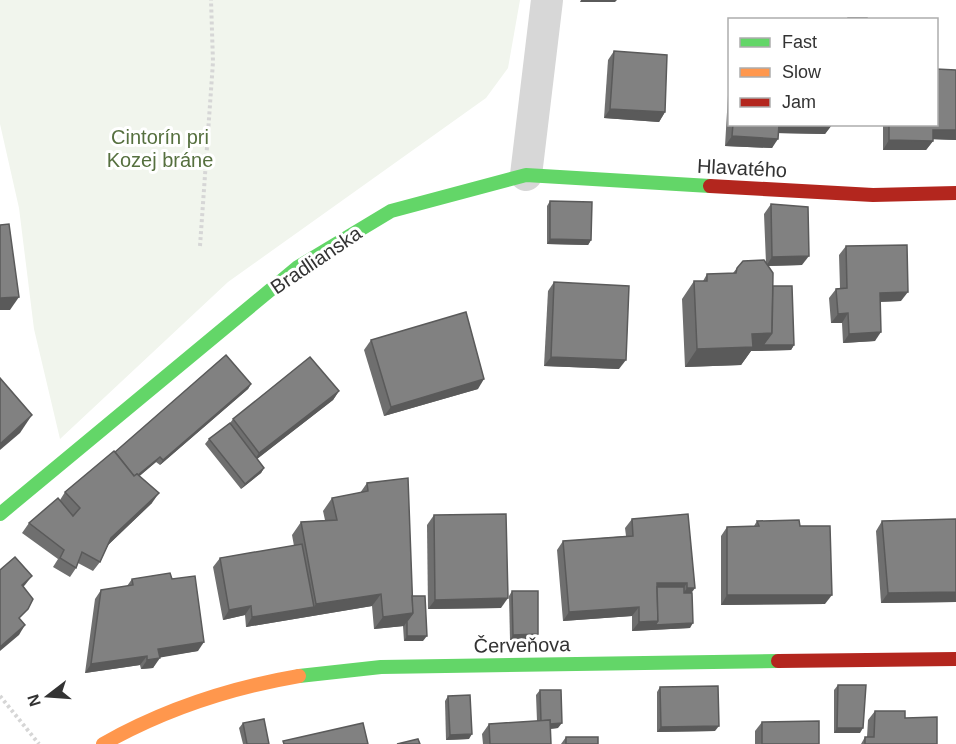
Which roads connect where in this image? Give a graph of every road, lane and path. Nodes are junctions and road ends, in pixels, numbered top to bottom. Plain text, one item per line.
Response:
1 (211, 0) edge
2 (547, 0) edge
3 (526, 175) junction
4 (956, 193) edge
5 (200, 246) dead end
6 (0, 514) edge
7 (956, 658) edge
8 (0, 696) edge
9 (39, 744) edge
10 (103, 744) edge

1 - 5 path
2 - 3 street
3 - 4 street, Hlavatého
3 - 6 street, Bradlianska
7 - 10 street, Červeňova
8 - 9 path

